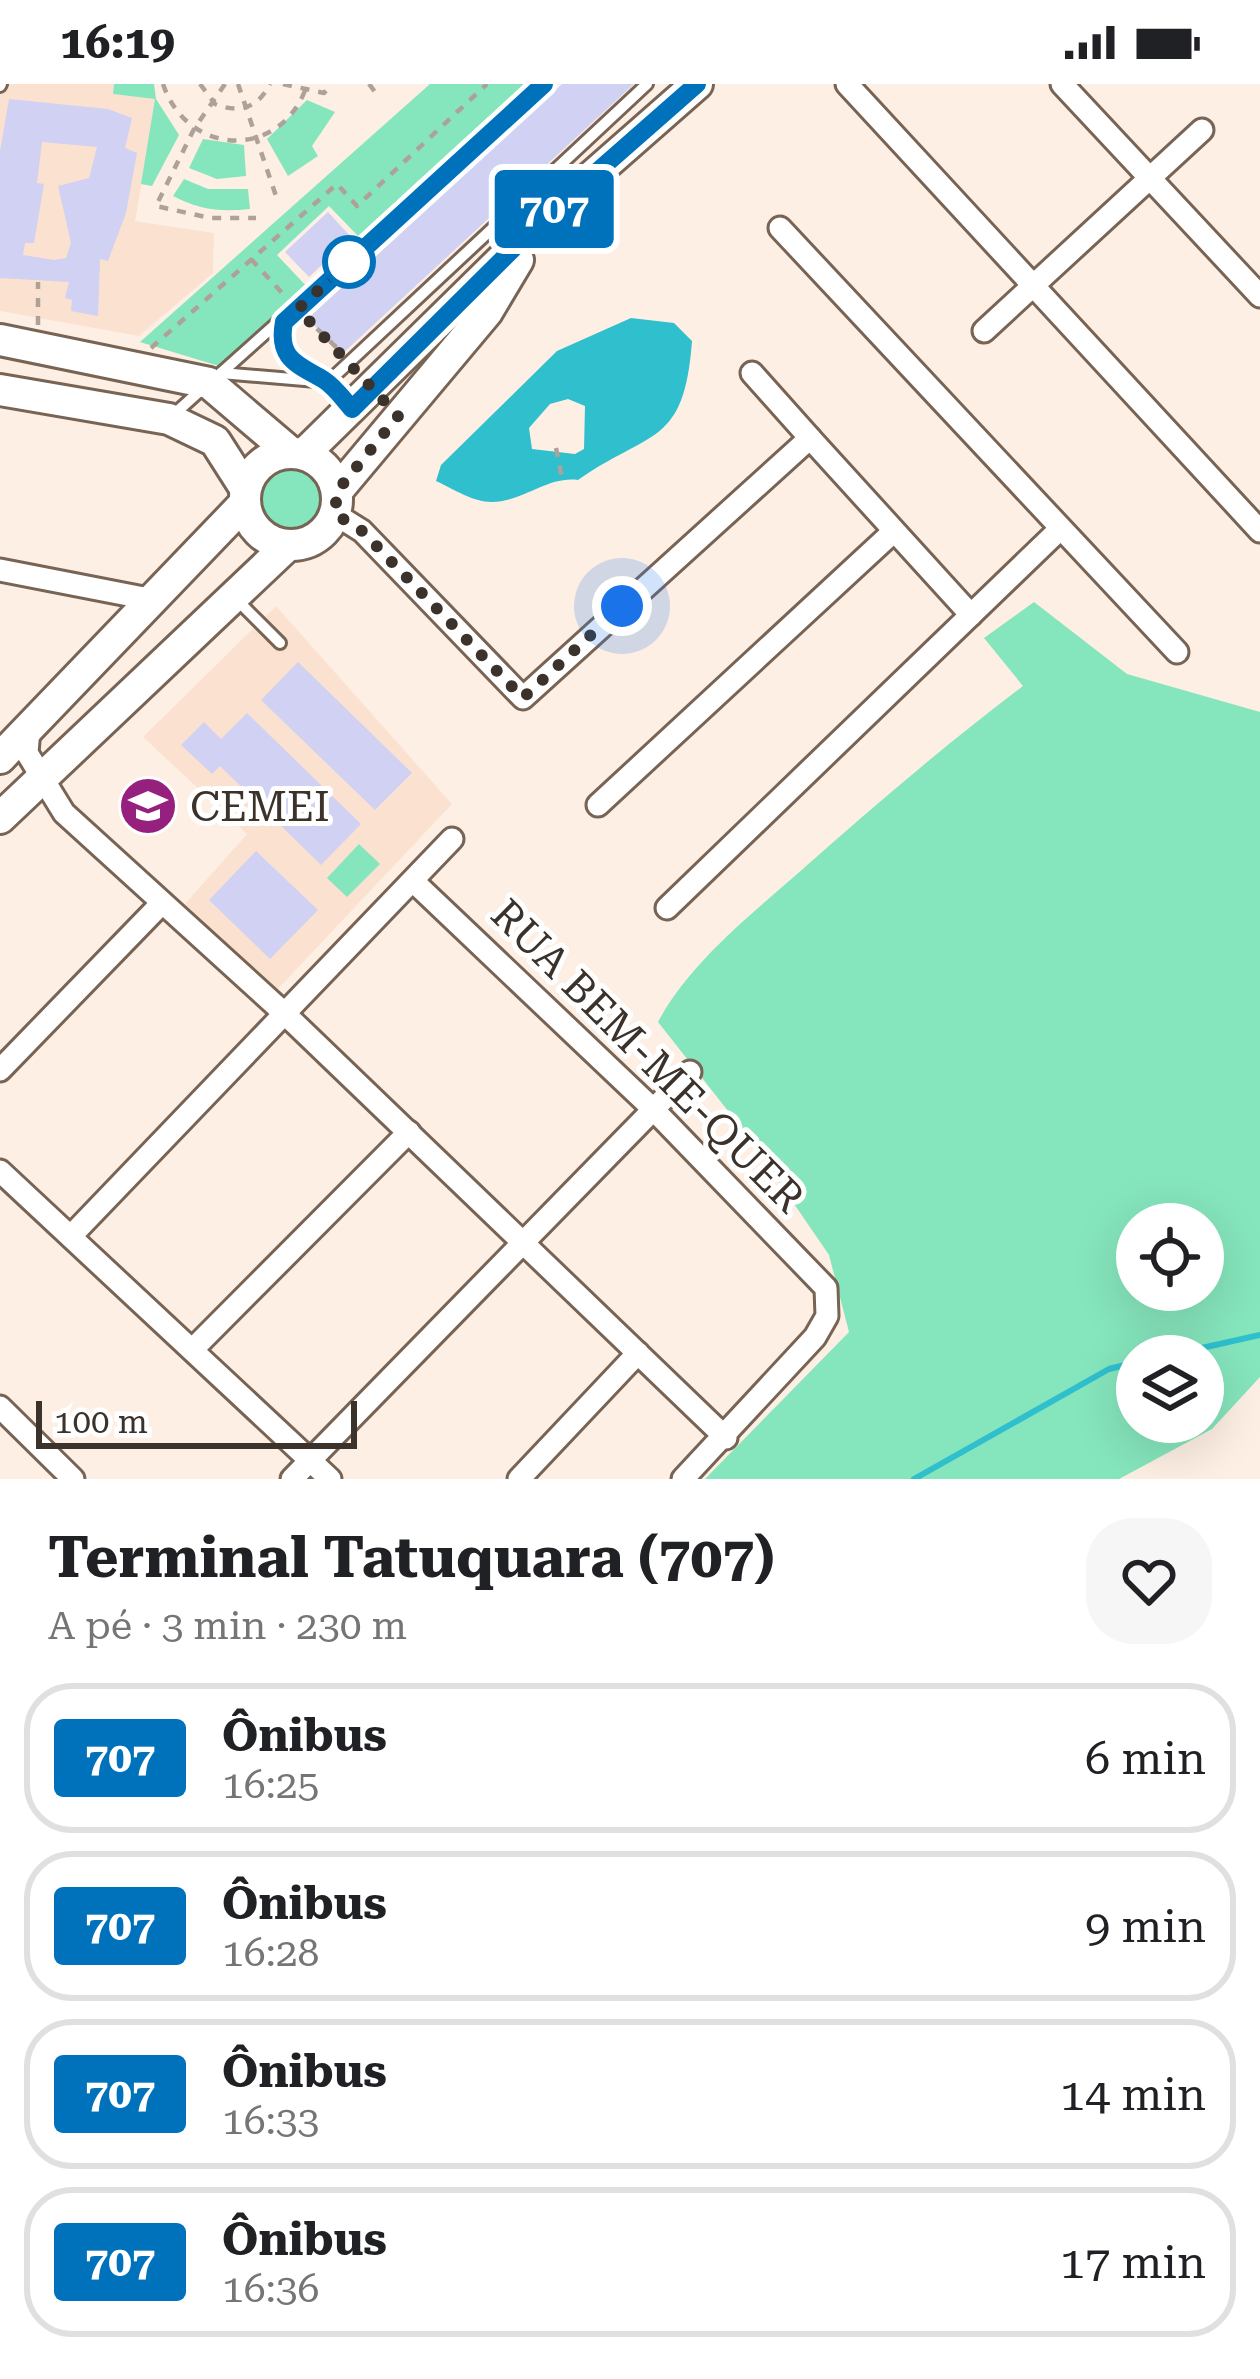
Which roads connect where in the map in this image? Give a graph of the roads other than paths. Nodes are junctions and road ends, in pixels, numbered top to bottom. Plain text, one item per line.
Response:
1 (544, 84) edge
2 (646, 84) edge
3 (697, 84) edge
4 (847, 84) edge
5 (1062, 84) edge
6 (1202, 130) dead end
7 (1150, 178) junction
8 (541, 221) junction
9 (780, 228) dead end
10 (1033, 286) junction
11 (1260, 296) edge
12 (284, 322) junction
13 (984, 331) dead end
14 (0, 340) edge
15 (752, 373) dead end
16 (215, 378) junction
17 (328, 382) junction
18 (0, 390) edge
19 (352, 409) junction
20 (169, 419) junction
21 (810, 438) junction
22 (297, 453) junction
23 (244, 496) junction
24 (336, 502) junction
25 (1060, 529) junction
26 (1260, 531) edge
27 (892, 532) junction
28 (287, 546) junction
29 (0, 570) edge
30 (232, 594) junction
31 (154, 600) junction
32 (971, 615) junction
33 (280, 643) dead end
34 (1177, 652) dead end
35 (32, 724) junction
36 (0, 758) edge
37 (40, 780) junction
38 (598, 806) dead end
39 (0, 818) edge
40 (452, 839) dead end
41 (413, 881) junction
42 (160, 905) junction
43 (668, 908) dead end
44 (284, 1013) junction
45 (0, 1070) edge
46 (689, 1072) dead end
47 (654, 1110) junction
48 (409, 1132) junction
49 (0, 1171) edge
50 (71, 1236) junction
51 (525, 1243) junction
52 (193, 1349) junction
53 (638, 1353) junction
54 (0, 1407) edge
55 (726, 1438) junction
56 (309, 1460) junction
57 (73, 1479) edge
58 (292, 1479) edge
59 (330, 1479) edge
60 (519, 1479) edge
61 (683, 1479) edge

1 - 12 lane
2 - 17 lane
3 - 8 main road
4 - 10 street
5 - 7 street
6 - 7 street
7 - 10 street
7 - 11 street
8 - 19 main road
8 - 24 main road
9 - 25 street
10 - 13 street
10 - 26 street
12 - 16 lane
12 - 17 lane
14 - 16 main road
15 - 21 street
16 - 17 lane
16 - 20 lane
16 - 22 main road
17 - 19 lane
18 - 20 main road
19 - 22 main road
20 - 23 main road
21 - 24 street
21 - 27 street
22 - 23 main road
22 - 24 main road
23 - 28 main road
23 - 31 main road
24 - 28 main road
25 - 32 street
25 - 34 street
27 - 32 street
27 - 38 street
28 - 30 main road
29 - 31 street
30 - 33 lane
30 - 37 main road
31 - 35 main road
32 - 43 street
35 - 36 main road
35 - 37 street
37 - 39 main road
37 - 42 street
40 - 41 street
41 - 44 street
41 - 47 street, RUA BEM-ME-QUER
42 - 44 street
42 - 45 street
44 - 48 street
44 - 50 street
46 - 47 street
47 - 51 street
47 - 55 street, RUA BEM-ME-QUER
48 - 51 street
48 - 52 street
49 - 50 street
50 - 52 street
51 - 53 street
51 - 56 street
52 - 56 street
53 - 55 street
53 - 60 street
54 - 57 street
55 - 61 street
56 - 58 street
56 - 59 street

